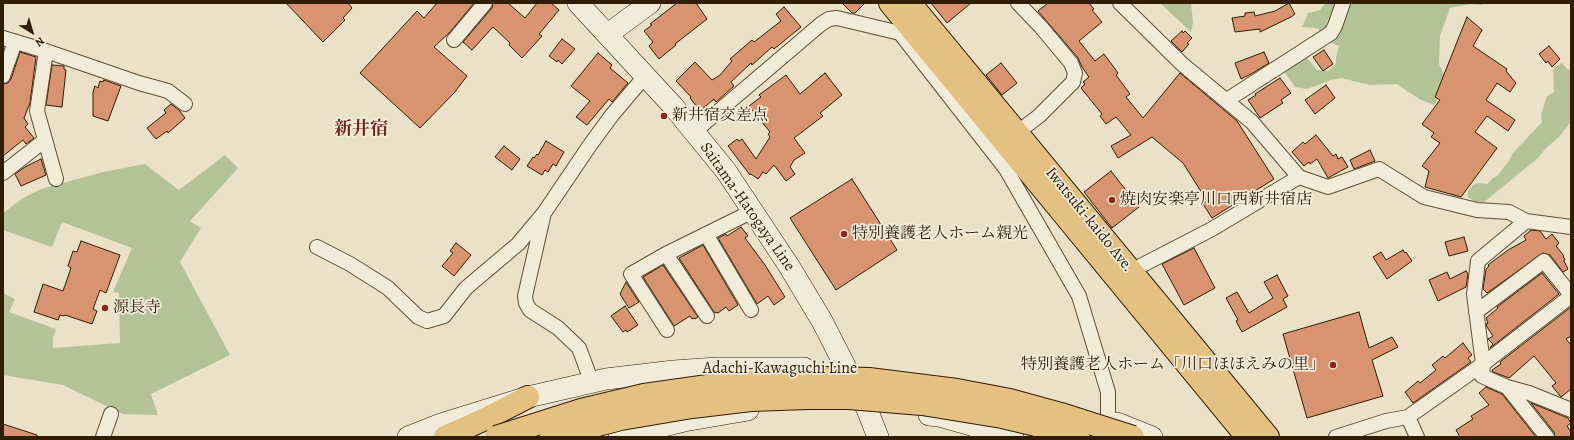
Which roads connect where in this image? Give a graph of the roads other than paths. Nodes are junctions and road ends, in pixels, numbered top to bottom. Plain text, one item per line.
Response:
1 (485, 3) edge
2 (578, 3) edge
3 (650, 3) edge
4 (890, 3) edge
5 (910, 3) edge
6 (1018, 3) edge
7 (1120, 3) edge
8 (1343, 3) edge
9 (905, 29) junction
10 (608, 34) junction
11 (9, 40) edge
12 (454, 40) dead end
13 (46, 51) junction
14 (646, 75) junction
15 (3, 76) edge
16 (1227, 100) junction
17 (185, 104) dead end
18 (694, 132) junction
19 (1018, 132) junction
20 (45, 140) junction
21 (1013, 164) junction
22 (3, 172) edge
23 (1299, 177) junction
24 (56, 179) dead end
25 (753, 211) junction
26 (544, 213) junction
27 (1526, 221) junction
28 (1571, 227) edge
29 (706, 234) junction
30 (317, 247) dead end
31 (666, 254) junction
32 (1131, 271) junction
33 (1571, 295) edge
34 (751, 310) dead end
35 (1476, 312) junction
36 (707, 316) dead end
37 (667, 330) dead end
38 (1483, 364) junction
39 (846, 368) junction
40 (592, 383) junction
41 (1507, 387) junction
42 (528, 397) junction
43 (922, 404) junction
44 (867, 409) junction
45 (1571, 410) edge
46 (111, 414) dead end
47 (1408, 417) junction
48 (1108, 420) junction
49 (103, 437) edge
50 (408, 437) edge
51 (445, 437) edge
52 (496, 437) edge
53 (551, 437) edge
54 (619, 437) edge
55 (878, 437) edge
56 (1014, 437) edge
57 (1043, 437) edge
58 (1078, 437) edge
59 (1133, 437) edge
60 (1152, 437) edge
61 (1247, 437) edge
62 (1268, 437) edge
63 (1336, 437) edge
64 (1416, 437) edge
65 (1547, 437) edge

1 - 12 street
2 - 10 main road, Saitama-Hatogaya Line
3 - 10 main road
4 - 9 highway, Iwatsuki-kaido Ave.
5 - 19 highway, Iwatsuki-kaido Ave.
6 - 19 street
7 - 16 street
8 - 16 street
9 - 18 street
9 - 21 highway, Iwatsuki-kaido Ave.
10 - 14 main road, Saitama-Hatogaya Line
11 - 13 street
11 - 15 street
13 - 17 street
13 - 20 street
14 - 18 main road, Saitama-Hatogaya Line
14 - 26 street
16 - 23 street
18 - 25 main road, Saitama-Hatogaya Line
19 - 32 highway, Iwatsuki-kaido Ave.
20 - 22 street
20 - 24 street
21 - 48 street
21 - 61 highway, Iwatsuki-kaido Ave.
23 - 27 street
23 - 32 street
25 - 29 street
25 - 39 main road, Saitama-Hatogaya Line
26 - 30 street
26 - 40 street
27 - 28 street
27 - 35 street
29 - 31 street
29 - 34 street
31 - 36 street
31 - 37 street
32 - 62 highway, Iwatsuki-kaido Ave.
33 - 35 street
33 - 38 street
35 - 38 street
38 - 41 street
38 - 47 street
39 - 40 main road, Adachi-Kawaguchi Line
39 - 44 main road, Saitama-Hatogaya Line
39 - 48 main road, Adachi-Kawaguchi Line
40 - 42 main road, Adachi-Kawaguchi Line
41 - 45 street
41 - 65 street
42 - 50 main road, Adachi-Kawaguchi Line
42 - 51 highway
43 - 53 highway, bridge
43 - 57 highway, bridge
43 - 58 highway, bridge
44 - 54 main road
44 - 55 main road, Saitama-Hatogaya Line
44 - 56 main road
46 - 49 street
47 - 63 street
47 - 64 street
48 - 60 main road, Adachi-Kawaguchi Line
52 - 59 highway, bridge

